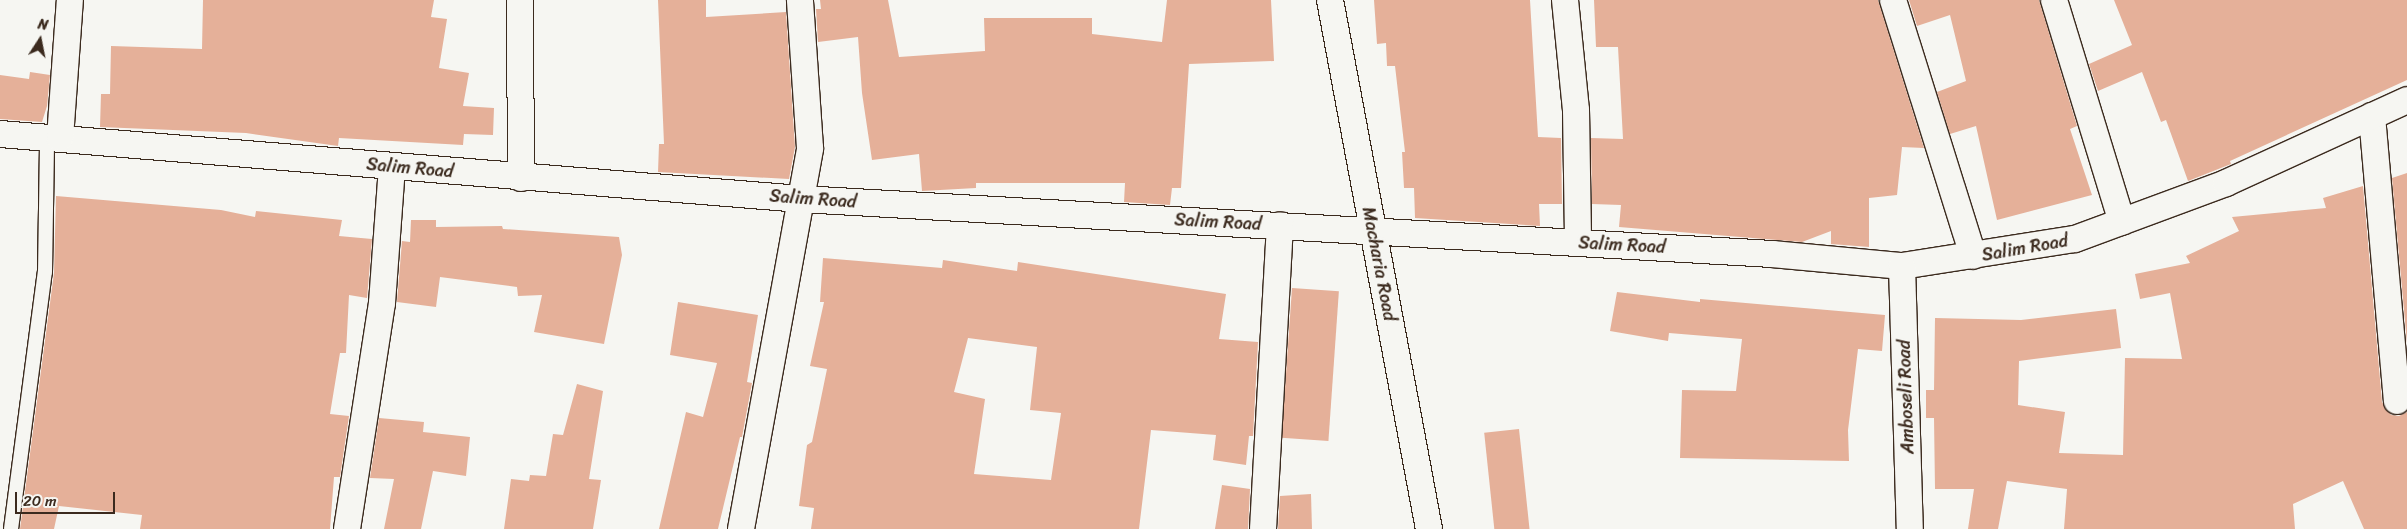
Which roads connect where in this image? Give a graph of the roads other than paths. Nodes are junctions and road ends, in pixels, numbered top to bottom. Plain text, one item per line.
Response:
1 (70, 0) edge
2 (520, 0) edge
3 (800, 0) edge
4 (1330, 0) edge
5 (1565, 0) edge
6 (1893, 0) edge
7 (2054, 0) edge
8 (2407, 100) edge
9 (2372, 116) junction
10 (0, 134) edge
11 (53, 138) junction
12 (392, 167) junction
13 (521, 178) junction
14 (801, 198) junction
15 (2122, 222) junction
16 (1280, 226) junction
17 (1373, 230) junction
18 (1578, 242) junction
19 (1973, 256) junction
20 (1902, 266) junction
21 (2397, 401) dead end
22 (11, 529) edge
23 (347, 529) edge
24 (741, 529) edge
25 (1263, 529) edge
26 (1429, 529) edge
27 (1910, 529) edge

1 - 11 street
2 - 13 street
3 - 14 street
4 - 17 street, Macharia Road
5 - 18 street
6 - 19 street
7 - 15 street
8 - 9 street, Salim Road
9 - 15 street, Salim Road
9 - 21 street
10 - 11 street, Salim Road
11 - 12 street, Salim Road
11 - 22 lane
12 - 13 street, Salim Road
12 - 23 street
13 - 14 street, Salim Road
14 - 16 street, Salim Road
14 - 24 street
15 - 19 street, Salim Road
16 - 17 street, Salim Road
16 - 25 street
17 - 18 street, Salim Road
17 - 26 street, Macharia Road
18 - 20 street, Salim Road
19 - 20 street, Salim Road
20 - 27 street, Amboseli Road

